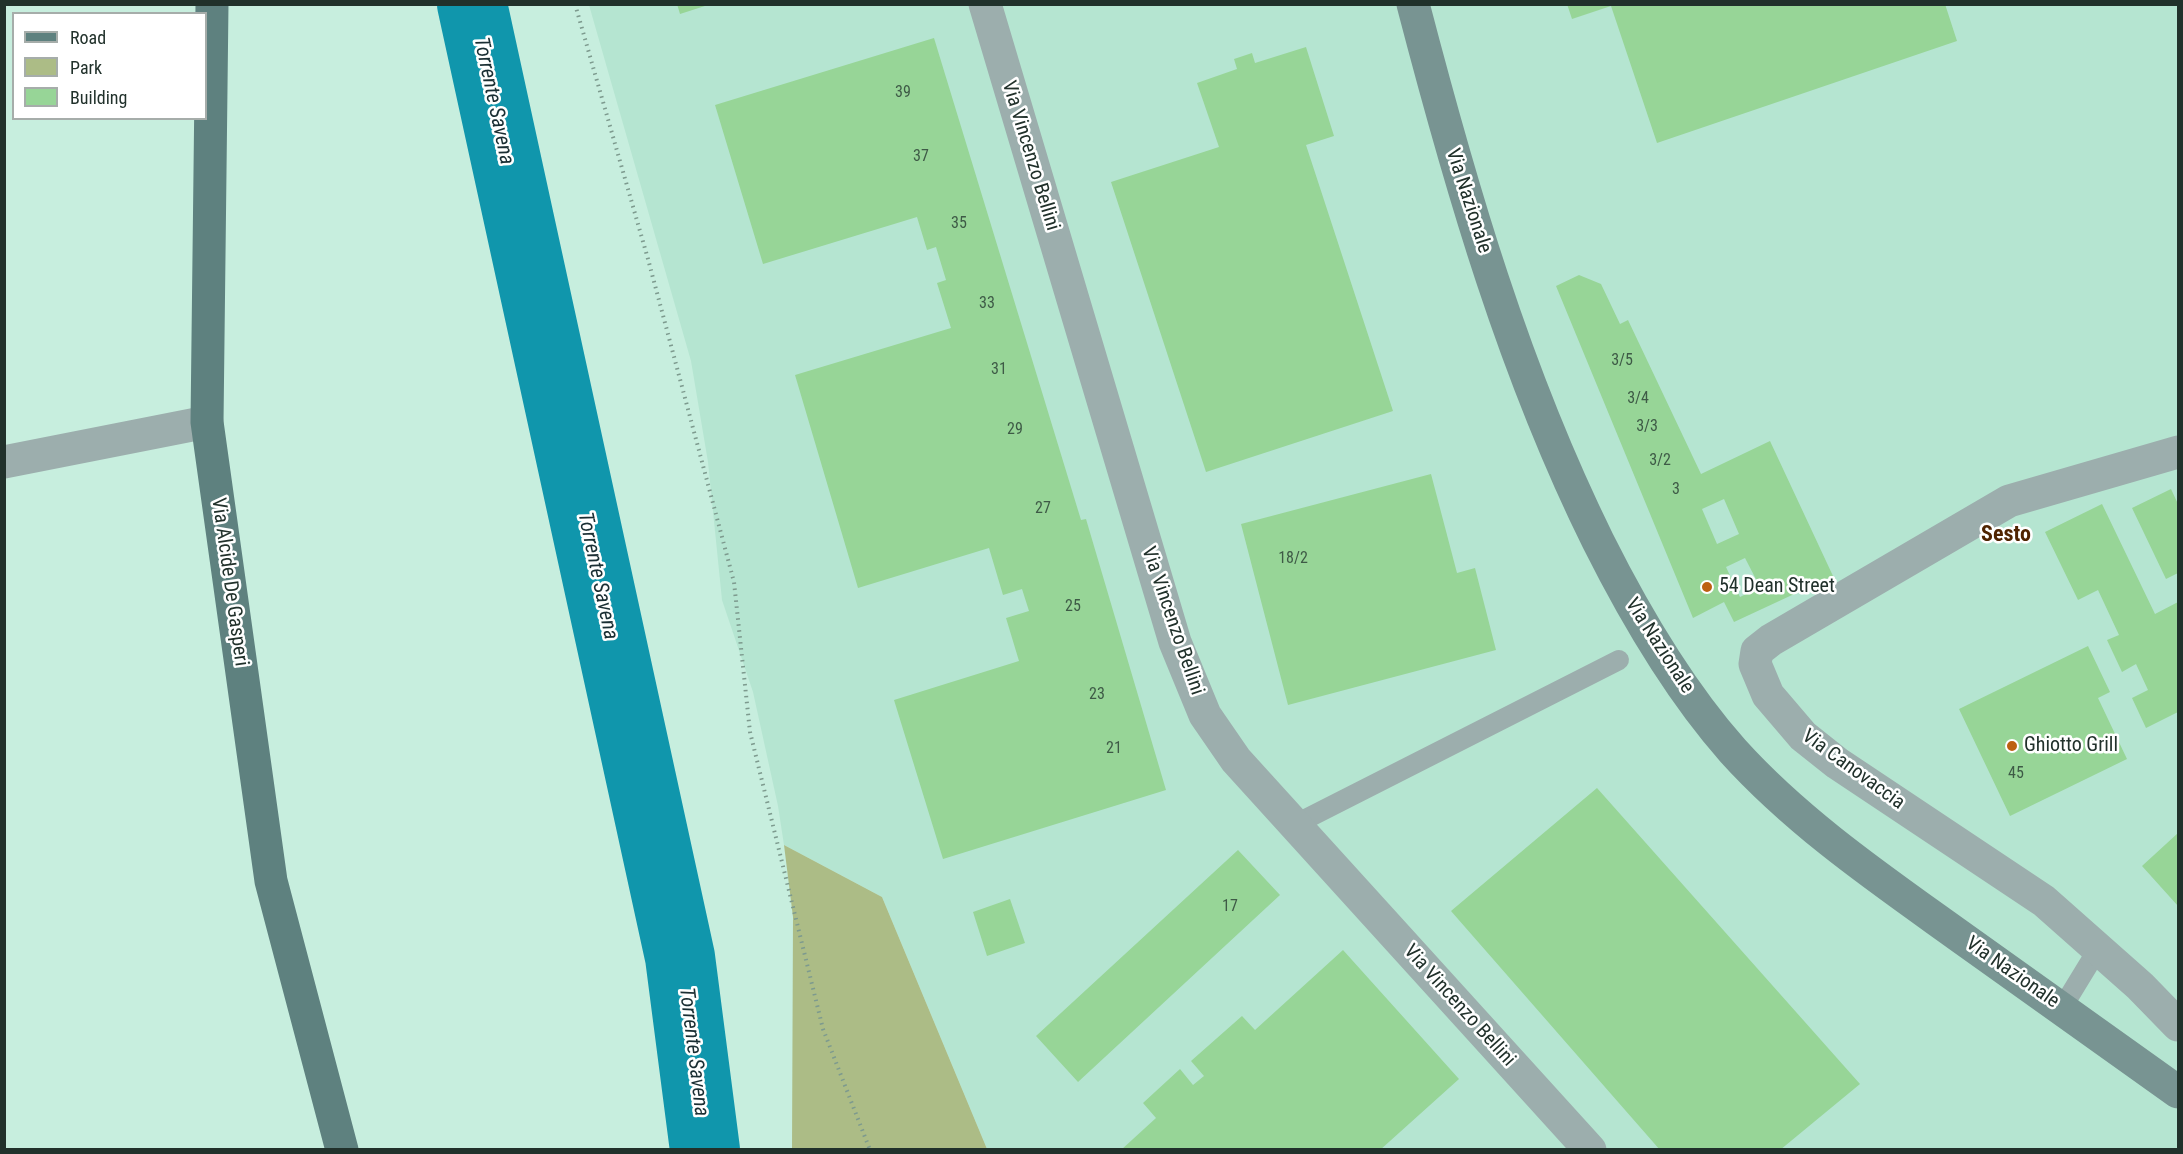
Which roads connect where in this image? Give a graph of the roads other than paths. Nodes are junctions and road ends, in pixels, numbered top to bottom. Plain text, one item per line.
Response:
1 (212, 4) edge
2 (985, 4) edge
3 (1413, 4) edge
4 (207, 422) junction
5 (2178, 452) edge
6 (4, 462) edge
7 (1619, 660) dead end
8 (1294, 825) junction
9 (2098, 949) junction
10 (2062, 1008) junction
11 (2178, 1025) edge
12 (2178, 1092) edge
13 (342, 1149) edge
14 (1590, 1149) edge

1 - 4 main road, Via Alcide De Gasperi
2 - 8 street, Via Vincenzo Bellini
3 - 10 main road, Via Nazionale
4 - 6 street
4 - 13 main road, Via Alcide De Gasperi
5 - 9 street, Via Canovaccia
7 - 8 lane
8 - 14 street, Via Vincenzo Bellini
9 - 10 lane
9 - 11 street, Via Canovaccia
10 - 12 main road, Via Nazionale

